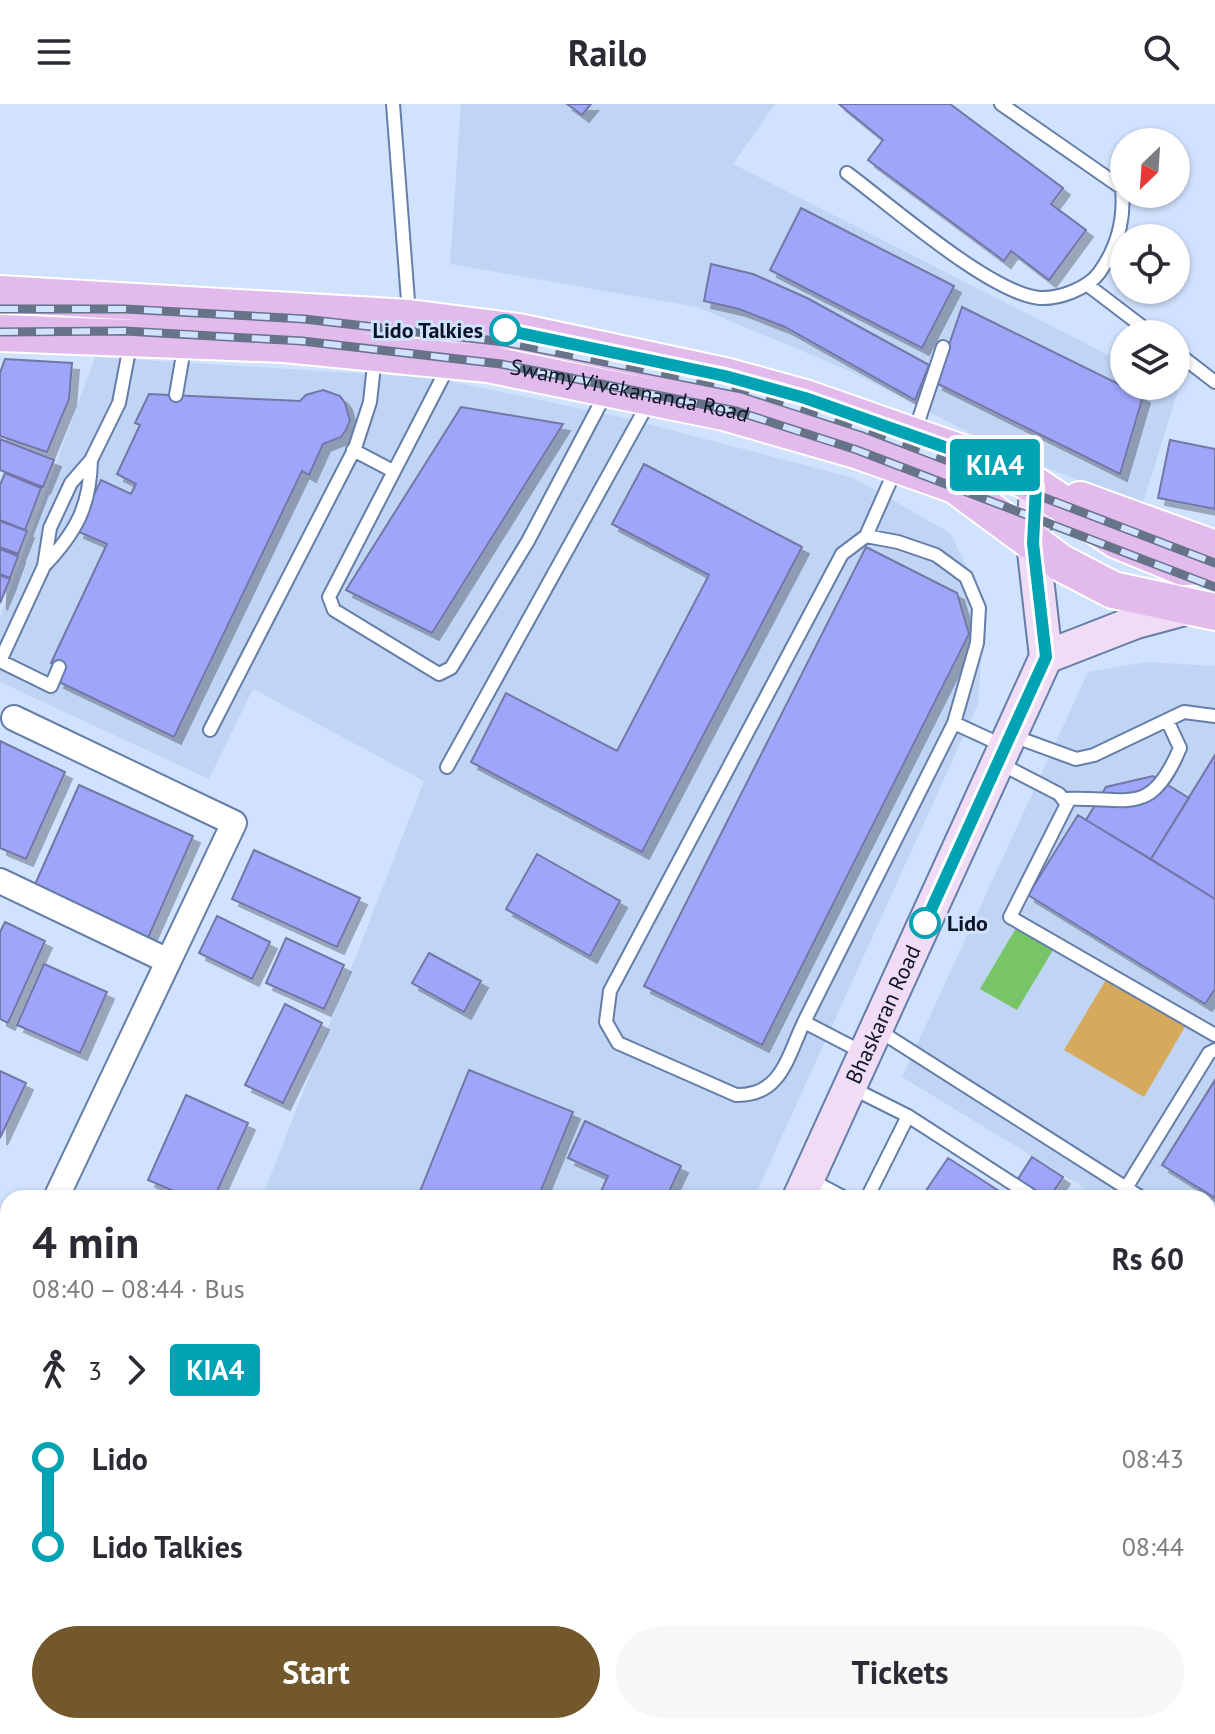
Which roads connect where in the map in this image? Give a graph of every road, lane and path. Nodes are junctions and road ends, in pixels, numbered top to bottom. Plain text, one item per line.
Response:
1 (393, 104) edge
2 (1001, 104) edge
3 (847, 173) dead end
4 (1089, 286) junction
5 (0, 294) edge
6 (409, 318) junction
7 (1134, 320) edge
8 (132, 337) junction
9 (2, 338) edge
10 (185, 340) junction
11 (943, 347) dead end
12 (375, 353) junction
13 (451, 360) junction
14 (1190, 363) edge
15 (1215, 382) edge
16 (608, 388) junction
17 (176, 395) dead end
18 (652, 397) junction
19 (914, 434) junction
20 (353, 450) junction
21 (91, 460) junction
22 (897, 466) junction
23 (393, 471) junction
24 (1036, 486) junction
25 (866, 536) junction
26 (1033, 543) junction
27 (1215, 549) edge
28 (44, 566) junction
29 (1215, 566) edge
30 (1202, 610) edge
31 (1046, 657) junction
32 (59, 667) dead end
33 (1215, 716) edge
34 (14, 718) dead end
35 (1167, 720) junction
36 (954, 723) junction
37 (210, 730) dead end
38 (1003, 748) junction
39 (447, 767) dead end
40 (1064, 799) junction
41 (0, 881) edge
42 (168, 961) junction
43 (804, 1022) junction
44 (1215, 1035) edge
45 (871, 1041) junction
46 (1215, 1050) edge
47 (850, 1087) junction
48 (908, 1116) junction
49 (803, 1188) edge
50 (1126, 1188) junction
51 (60, 1190) edge
52 (871, 1190) edge
53 (1023, 1190) edge
54 (1129, 1190) edge

1 - 6 lane
2 - 4 lane
3 - 4 lane
4 - 7 lane
5 - 6 main road, Swamy Vivekananda Road
6 - 19 main road, Swamy Vivekananda Road
8 - 9 main road, Swamy Vivekananda Road
8 - 10 main road, Swamy Vivekananda Road
8 - 21 lane
10 - 12 main road, Swamy Vivekananda Road
10 - 17 lane
11 - 19 lane
12 - 13 main road, Swamy Vivekananda Road
12 - 20 lane
13 - 16 main road, Swamy Vivekananda Road
13 - 23 lane
14 - 15 lane
16 - 18 main road, Swamy Vivekananda Road
16 - 23 lane
18 - 22 main road, Swamy Vivekananda Road
18 - 39 lane
19 - 24 main road, Swamy Vivekananda Road
20 - 23 lane
20 - 37 lane
21 - 28 lane
21 - 28 lane
22 - 25 lane
22 - 26 main road, Swamy Vivekananda Road
24 - 26 main road
24 - 27 main road, Swamy Vivekananda Road
24 - 29 main road, Swamy Vivekananda Road
25 - 36 lane
25 - 43 lane
26 - 30 main road, Swamy Vivekananda Road
26 - 31 main road
28 - 32 lane
30 - 31 main road
31 - 38 main road, Bhaskaran Road
33 - 35 lane
34 - 42 street
35 - 38 lane
35 - 40 lane
36 - 38 lane
36 - 43 lane
38 - 40 lane
38 - 45 main road, Bhaskaran Road
40 - 44 lane
41 - 42 street
42 - 51 street
43 - 45 lane
45 - 47 main road, Bhaskaran Road
45 - 50 lane
46 - 50 lane
47 - 48 lane
47 - 49 main road, Bhaskaran Road
48 - 52 lane
48 - 53 lane
50 - 54 lane

